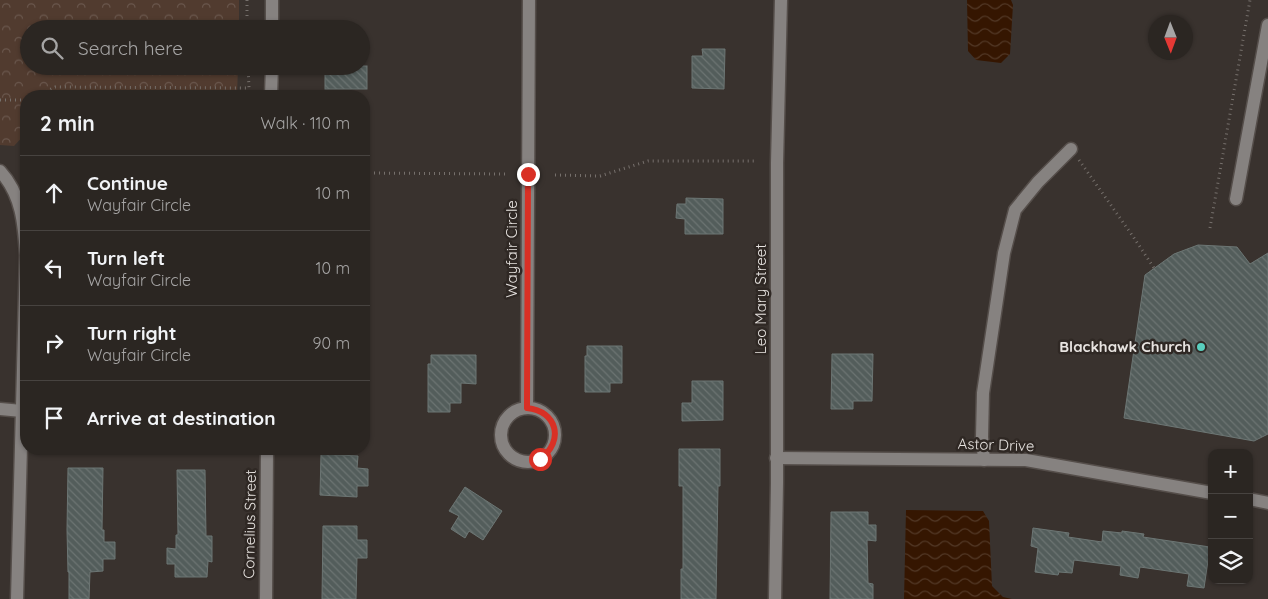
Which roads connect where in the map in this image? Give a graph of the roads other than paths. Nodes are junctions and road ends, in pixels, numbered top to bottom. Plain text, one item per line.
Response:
1 (272, 0) edge
2 (530, 0) edge
3 (780, 0) edge
4 (272, 20) edge
5 (1268, 25) edge
6 (272, 75) edge
7 (271, 90) edge
8 (1071, 149) road end
9 (0, 171) edge
10 (1236, 199) dead end
11 (20, 208) edge
12 (527, 408) junction
13 (0, 409) edge
14 (20, 411) edge
15 (21, 455) edge
16 (267, 455) edge
17 (776, 458) junction
18 (984, 460) junction
19 (1208, 492) edge
20 (1253, 500) edge
21 (1268, 503) edge
22 (17, 599) edge
23 (266, 599) edge
24 (775, 599) edge

1 - 4 street
2 - 12 street, Wayfair Circle
3 - 17 street, Leo Mary Street
5 - 10 street
6 - 7 street
8 - 18 street
9 - 11 street
12 - 12 street
13 - 14 street
15 - 22 street
16 - 23 street, Cornelius Street
17 - 18 street, Astor Drive
17 - 24 street, Leo Mary Street
18 - 19 street, Astor Drive
20 - 21 street

